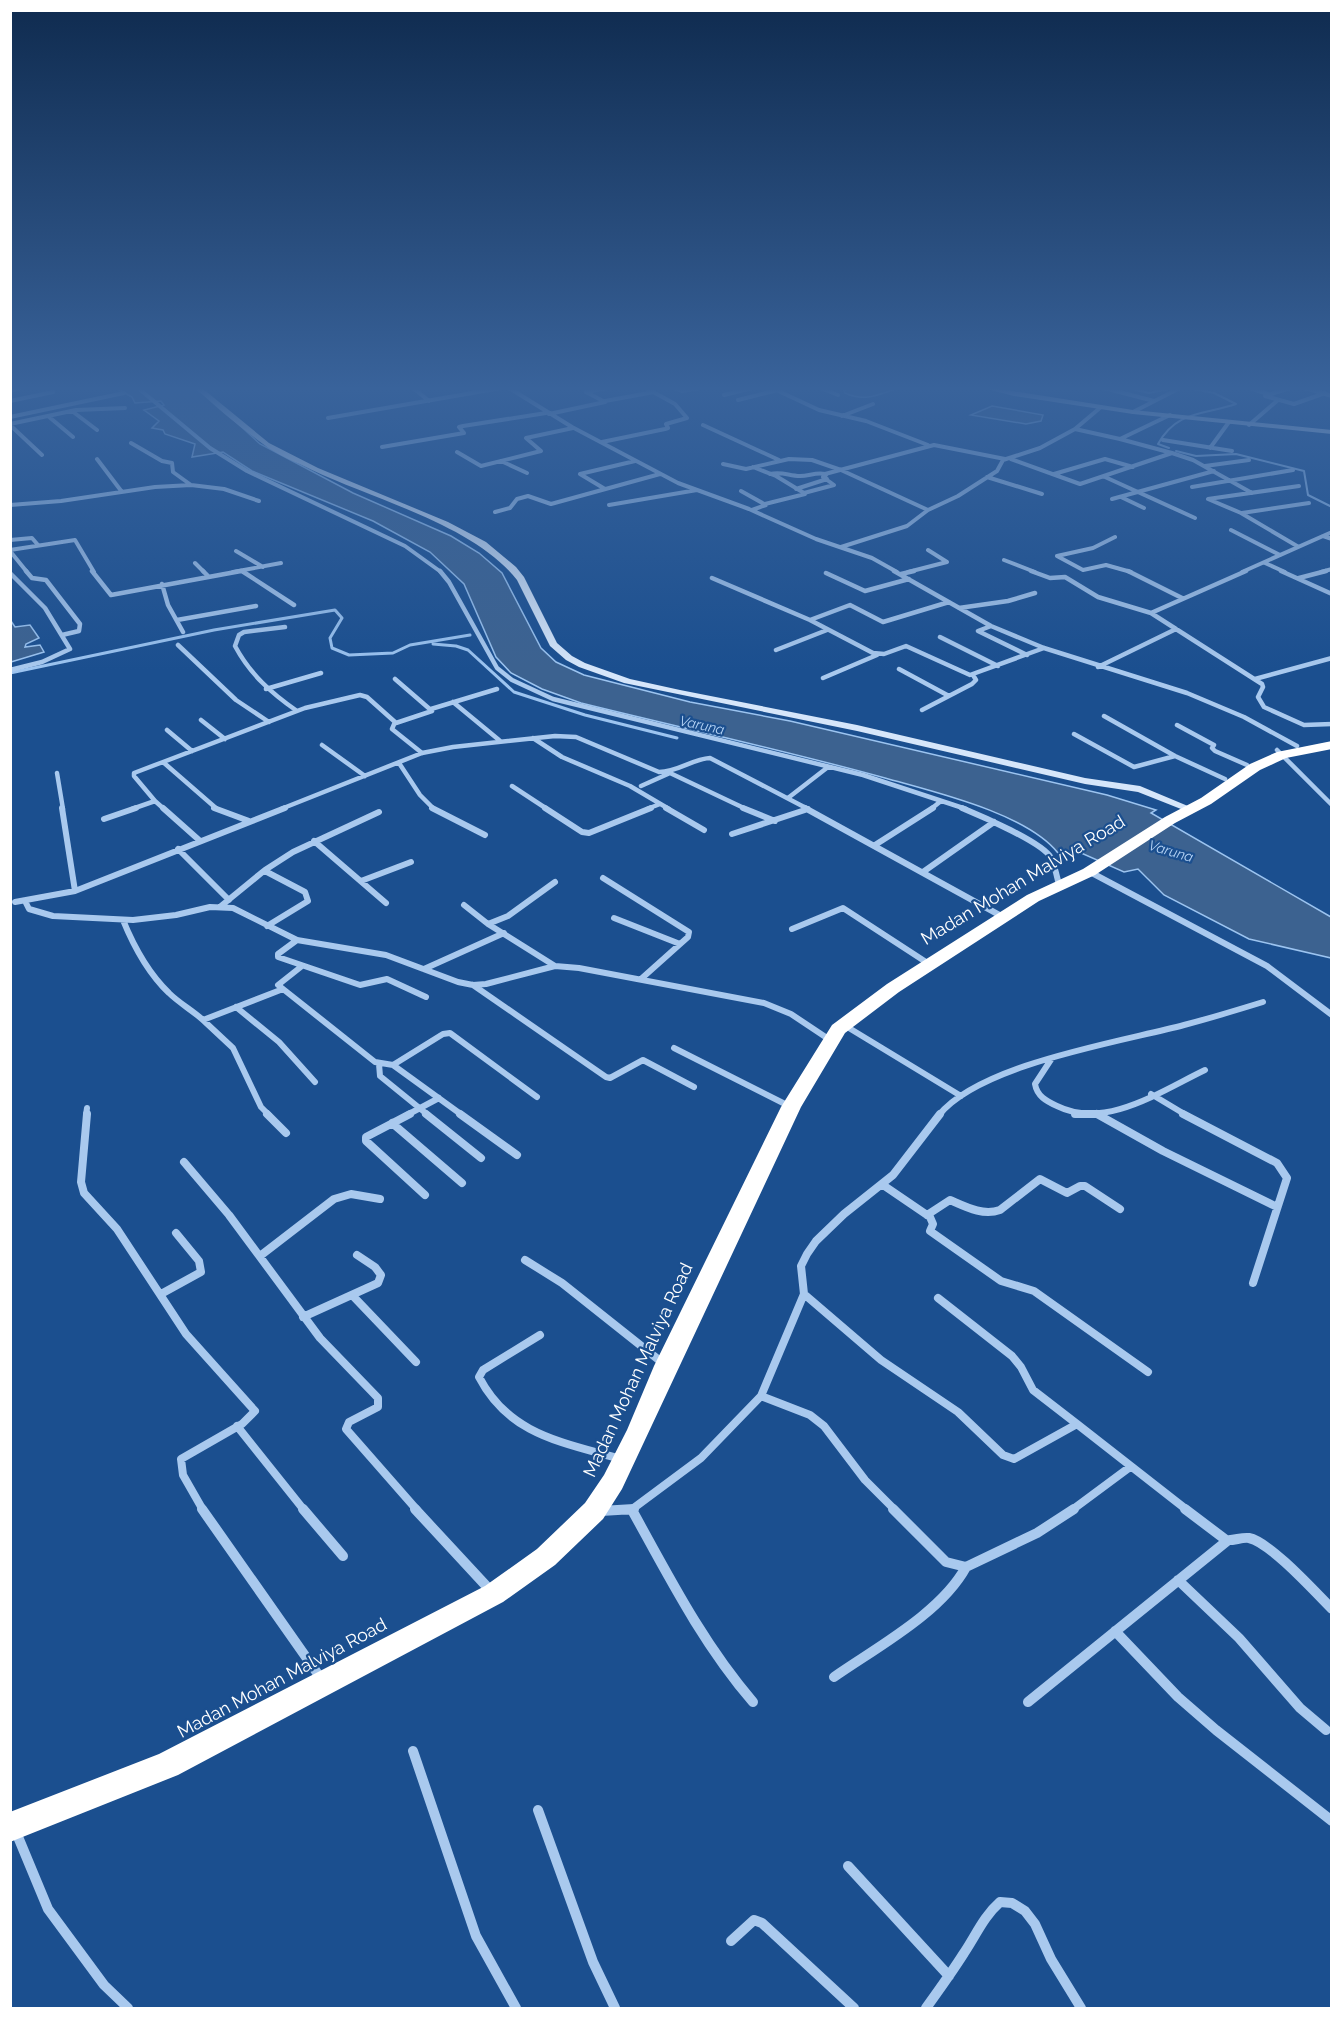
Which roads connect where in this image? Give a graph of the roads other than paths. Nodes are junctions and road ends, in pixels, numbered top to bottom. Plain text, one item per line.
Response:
1 (115, 482) edge
2 (187, 482) edge
3 (271, 482) edge
4 (347, 482) edge
5 (594, 482) edge
6 (630, 482) edge
7 (680, 482) edge
8 (784, 482) edge
9 (813, 482) edge
10 (832, 482) edge
11 (868, 482) edge
12 (979, 482) edge
13 (1004, 482) edge
14 (1119, 482) edge
15 (1170, 482) edge
16 (1214, 482) edge
17 (1234, 482) edge
18 (191, 485) junction
19 (1299, 486) dead end
20 (1192, 487) dead end
21 (605, 489) junction
22 (796, 489) junction
23 (698, 490) junction
24 (1139, 490) junction
25 (741, 491) dead end
26 (122, 492) junction
27 (804, 493) junction
28 (1252, 493) junction
29 (1042, 494) dead end
30 (1120, 496) junction
31 (1112, 499) dead end
32 (259, 501) dead end
33 (1309, 503) dead end
34 (765, 504) junction
35 (10, 505) edge
36 (609, 505) dead end
37 (1144, 508) dead end
38 (752, 510) junction
39 (928, 510) junction
40 (495, 512) dead end
41 (1241, 513) junction
42 (1195, 518) dead end
43 (1231, 530) dead end
44 (1332, 532) edge
45 (1323, 536) junction
46 (1115, 537) dead end
47 (1332, 539) edge
48 (10, 540) edge
49 (38, 545) junction
50 (1297, 546) junction
51 (840, 547) junction
52 (928, 550) dead end
53 (10, 551) edge
54 (236, 551) dead end
55 (1280, 555) junction
56 (1004, 560) dead end
57 (195, 563) dead end
58 (281, 563) dead end
59 (1265, 563) junction
60 (263, 567) junction
61 (1332, 569) edge
62 (242, 571) junction
63 (10, 573) edge
64 (826, 573) dead end
65 (901, 574) junction
66 (207, 576) junction
67 (712, 578) dead end
68 (1298, 578) junction
69 (909, 579) junction
70 (162, 584) junction
71 (1035, 593) dead end
72 (1332, 594) edge
73 (1182, 598) junction
74 (949, 602) junction
75 (294, 605) dead end
76 (256, 606) dead end
77 (959, 608) junction
78 (1150, 613) junction
79 (177, 620) junction
80 (810, 620) junction
81 (992, 626) junction
82 (285, 627) dead end
83 (1176, 629) junction
84 (827, 630) junction
85 (183, 632) dead end
86 (62, 635) junction
87 (940, 637) dead end
88 (178, 645) dead end
89 (1044, 648) junction
90 (776, 650) dead end
91 (879, 654) junction
92 (1027, 655) junction
93 (1332, 658) edge
94 (998, 666) junction
95 (1098, 667) junction
96 (899, 669) dead end
97 (10, 670) edge
98 (321, 673) dead end
99 (973, 675) junction
100 (822, 678) dead end
101 (395, 679) dead end
102 (1255, 679) junction
103 (266, 689) junction
104 (497, 689) dead end
105 (949, 696) junction
106 (453, 702) junction
107 (430, 709) junction
108 (922, 710) dead end
109 (297, 711) junction
110 (1104, 716) dead end
111 (201, 720) dead end
112 (269, 722) junction
113 (396, 723) junction
114 (1177, 724) dead end
115 (1332, 724) edge
116 (167, 730) dead end
117 (1074, 734) dead end
118 (532, 738) junction
119 (225, 739) junction
120 (1332, 739) edge
121 (499, 740) junction
122 (322, 744) dead end
123 (1332, 745) edge
124 (1297, 746) junction
125 (192, 751) junction
126 (422, 753) junction
127 (1280, 753) junction
128 (1175, 756) junction
129 (164, 762) junction
130 (399, 763) junction
131 (1247, 765) junction
132 (828, 767) junction
133 (57, 773) dead end
134 (670, 773) junction
135 (365, 776) junction
136 (1225, 779) junction
137 (512, 786) dead end
138 (641, 786) dead end
139 (788, 798) junction
140 (155, 801) junction
141 (941, 801) junction
142 (660, 804) junction
143 (1332, 806) edge
144 (1192, 808) junction
145 (808, 809) junction
146 (379, 812) dead end
147 (104, 819) dead end
148 (249, 821) junction
149 (775, 821) junction
150 (994, 822) junction
151 (705, 830) dead end
152 (732, 834) dead end
153 (486, 835) dead end
154 (200, 840) junction
155 (314, 841) junction
156 (875, 845) junction
157 (178, 849) junction
158 (411, 862) dead end
159 (265, 871) junction
160 (923, 872) junction
161 (1089, 872) junction
162 (603, 878) dead end
163 (361, 881) junction
164 (555, 882) dead end
165 (1059, 885) junction
166 (75, 891) junction
167 (229, 900) junction
168 (25, 901) junction
169 (15, 902) dead end
170 (386, 903) dead end
171 (464, 905) dead end
172 (221, 906) junction
173 (1003, 917) junction
174 (614, 918) dead end
175 (123, 920) junction
176 (488, 924) junction
177 (267, 926) junction
178 (792, 929) dead end
179 (504, 933) junction
180 (297, 940) junction
181 (680, 944) junction
182 (928, 964) junction
183 (302, 966) junction
184 (555, 966) junction
185 (424, 969) junction
186 (641, 979) junction
187 (473, 985) junction
188 (283, 989) junction
189 (426, 997) dead end
190 (1263, 1002) dead end
191 (236, 1007) junction
192 (1332, 1016) edge
193 (203, 1020) junction
194 (837, 1032) junction
195 (674, 1048) dead end
196 (1053, 1057) junction
197 (379, 1064) junction
198 (393, 1065) junction
199 (1205, 1070) dead end
200 (315, 1082) dead end
201 (694, 1087) dead end
202 (1151, 1094) junction
203 (961, 1096) junction
204 (537, 1097) dead end
205 (439, 1098) junction
206 (791, 1107) junction
207 (87, 1108) dead end
208 (420, 1108) junction
209 (1097, 1114) junction
210 (392, 1123) junction
211 (286, 1133) dead end
212 (517, 1155) dead end
213 (481, 1158) dead end
214 (184, 1162) dead end
215 (462, 1183) dead end
216 (884, 1185) junction
217 (425, 1195) dead end
218 (380, 1199) dead end
219 (1277, 1207) junction
220 (1120, 1209) dead end
221 (927, 1215) junction
222 (176, 1233) dead end
223 (357, 1255) dead end
224 (260, 1256) junction
225 (525, 1260) dead end
226 (1252, 1283) dead end
227 (804, 1293) junction
228 (161, 1294) junction
229 (352, 1294) junction
230 (938, 1298) dead end
231 (303, 1317) junction
232 (540, 1335) dead end
233 (416, 1362) dead end
234 (666, 1366) junction
235 (1148, 1372) dead end
236 (761, 1396) junction
237 (1077, 1424) junction
238 (237, 1426) junction
239 (625, 1460) junction
240 (1130, 1467) junction
241 (632, 1510) junction
242 (594, 1511) junction
243 (1227, 1540) junction
244 (343, 1556) dead end
245 (966, 1567) junction
246 (1178, 1580) junction
247 (494, 1594) junction
248 (1332, 1609) edge
249 (1115, 1631) junction
250 (834, 1677) dead end
251 (323, 1683) junction
252 (753, 1702) dead end
253 (1028, 1702) dead end
254 (1326, 1730) dead end
255 (413, 1751) dead end
256 (538, 1810) dead end
257 (1332, 1821) edge
258 (12, 1826) edge
259 (848, 1866) dead end
260 (731, 1941) dead end
261 (949, 1976) junction
262 (128, 2008) edge
263 (516, 2008) edge
264 (615, 2008) edge
265 (854, 2008) edge
266 (926, 2008) edge
267 (1081, 2008) edge

1 - 26 street
2 - 18 street
3 - 132 street
4 - 144 street
5 - 21 street
6 - 21 street
7 - 23 street
8 - 22 street
9 - 22 street
10 - 27 street
11 - 39 street
12 - 39 street
13 - 29 street
14 - 24 street
15 - 24 street
16 - 20 street
17 - 28 street
18 - 26 street
18 - 32 street
19 - 28 street
21 - 40 street
22 - 27 street
23 - 36 street
23 - 38 street
24 - 30 street
24 - 42 street
25 - 34 street
26 - 35 street
27 - 34 street
28 - 41 street
30 - 31 street
30 - 37 street
33 - 41 street
34 - 38 street
38 - 51 street
39 - 51 street
41 - 50 street
43 - 55 street
44 - 45 street
45 - 47 street
45 - 50 street
46 - 73 street
48 - 49 street
49 - 53 street
49 - 70 street
50 - 55 street
51 - 65 street
52 - 65 street
53 - 86 street
54 - 60 street
55 - 59 street
56 - 78 street
57 - 66 street
58 - 60 street
59 - 68 street
59 - 73 street
60 - 62 street
61 - 68 street
62 - 66 street
62 - 75 street
63 - 86 street
64 - 69 street
65 - 69 street
66 - 70 street
67 - 80 street
68 - 72 street
69 - 74 street
70 - 79 street
71 - 77 street
73 - 78 street
74 - 77 street
74 - 80 street
76 - 79 street
77 - 81 street
78 - 83 street
79 - 85 street
80 - 84 street
81 - 89 street
81 - 92 street
82 - 103 street
83 - 95 street
83 - 102 street
84 - 90 street
84 - 91 street
86 - 97 street
87 - 94 street
88 - 112 street
89 - 92 street
89 - 95 street
91 - 99 street
91 - 100 street
92 - 94 street
93 - 102 street
94 - 99 street
95 - 124 street
96 - 105 street
98 - 103 street
99 - 105 street
101 - 107 street
102 - 115 street
103 - 109 street
104 - 106 street
105 - 108 street
106 - 107 street
106 - 121 street
107 - 113 street
109 - 112 street
109 - 113 street
110 - 128 street
111 - 119 street
112 - 119 street
113 - 126 street
114 - 131 street
116 - 125 street
117 - 128 street
118 - 121 street
118 - 134 street
118 - 142 street
119 - 125 street
120 - 124 highway, Madan Mohan Malviya Road
121 - 126 street
122 - 135 street
123 - 127 highway, Madan Mohan Malviya Road
124 - 127 highway, Madan Mohan Malviya Road
125 - 129 street
126 - 130 street
127 - 131 highway, Madan Mohan Malviya Road
127 - 143 street
127 - 144 highway, Madan Mohan Malviya Road
128 - 136 street
129 - 140 street
129 - 148 street
130 - 135 street
130 - 153 street
131 - 136 highway, Madan Mohan Malviya Road
132 - 139 street
132 - 141 street
133 - 166 street
134 - 138 street
134 - 139 street
134 - 149 street
135 - 148 street
136 - 144 highway, Madan Mohan Malviya Road
137 - 142 street
139 - 145 street
140 - 147 street
140 - 154 street
141 - 150 street
141 - 156 street
142 - 151 street
144 - 161 highway, Madan Mohan Malviya Road
145 - 149 street
145 - 156 street
146 - 155 street
148 - 154 street
149 - 152 street
150 - 160 street
150 - 165 street
154 - 157 street
155 - 159 street
155 - 163 street
156 - 160 street
157 - 166 street
157 - 167 street
158 - 163 street
159 - 167 street
159 - 177 street
160 - 173 street
161 - 165 highway, Madan Mohan Malviya Road
161 - 192 street
162 - 181 street
163 - 170 street
164 - 176 street
165 - 173 highway, Madan Mohan Malviya Road
166 - 168 street
167 - 172 street
168 - 169 street
168 - 175 street
171 - 176 street
172 - 175 street
172 - 177 street
173 - 182 highway, Madan Mohan Malviya Road
174 - 181 street
175 - 193 street
176 - 179 street
177 - 180 street
178 - 182 street
179 - 184 street
179 - 185 street
180 - 183 street
180 - 185 street
181 - 186 street
182 - 194 highway, Madan Mohan Malviya Road
183 - 188 street
183 - 189 street
184 - 186 street
184 - 187 street
185 - 187 street
186 - 194 street
187 - 201 street
188 - 191 street
188 - 197 street
190 - 196 street
191 - 193 street
191 - 200 street
193 - 211 street
194 - 203 street
194 - 206 highway, Madan Mohan Malviya Road
195 - 206 street
196 - 203 street
196 - 209 street
197 - 198 street
197 - 208 street
198 - 204 street
198 - 205 street
199 - 202 street
202 - 209 street
202 - 219 street
203 - 216 street
205 - 208 street
205 - 212 street
206 - 234 highway, Madan Mohan Malviya Road
207 - 228 street
208 - 210 street
208 - 213 street
209 - 219 street
210 - 215 street
210 - 217 street
214 - 224 street
216 - 221 street
216 - 227 street
218 - 224 street
219 - 226 street
220 - 221 street
221 - 235 street
222 - 228 street
223 - 229 street
224 - 231 street
225 - 234 street
227 - 236 street
227 - 237 street
228 - 238 street
229 - 231 street
229 - 233 street
230 - 237 street
231 - 247 street
232 - 239 street
234 - 239 highway, Madan Mohan Malviya Road
236 - 241 street
236 - 245 street
237 - 240 street
238 - 244 street
238 - 251 street
239 - 242 highway, Madan Mohan Malviya Road
240 - 243 street
240 - 245 street
241 - 242 street
241 - 252 street
242 - 247 highway, Madan Mohan Malviya Road
243 - 246 street
243 - 248 street
245 - 250 street
246 - 249 street
246 - 254 street
247 - 251 highway, Madan Mohan Malviya Road
249 - 253 street
249 - 257 street
251 - 258 highway, Madan Mohan Malviya Road
255 - 263 street
256 - 264 street
258 - 262 street
259 - 261 street
260 - 265 street
261 - 266 street
261 - 267 street

